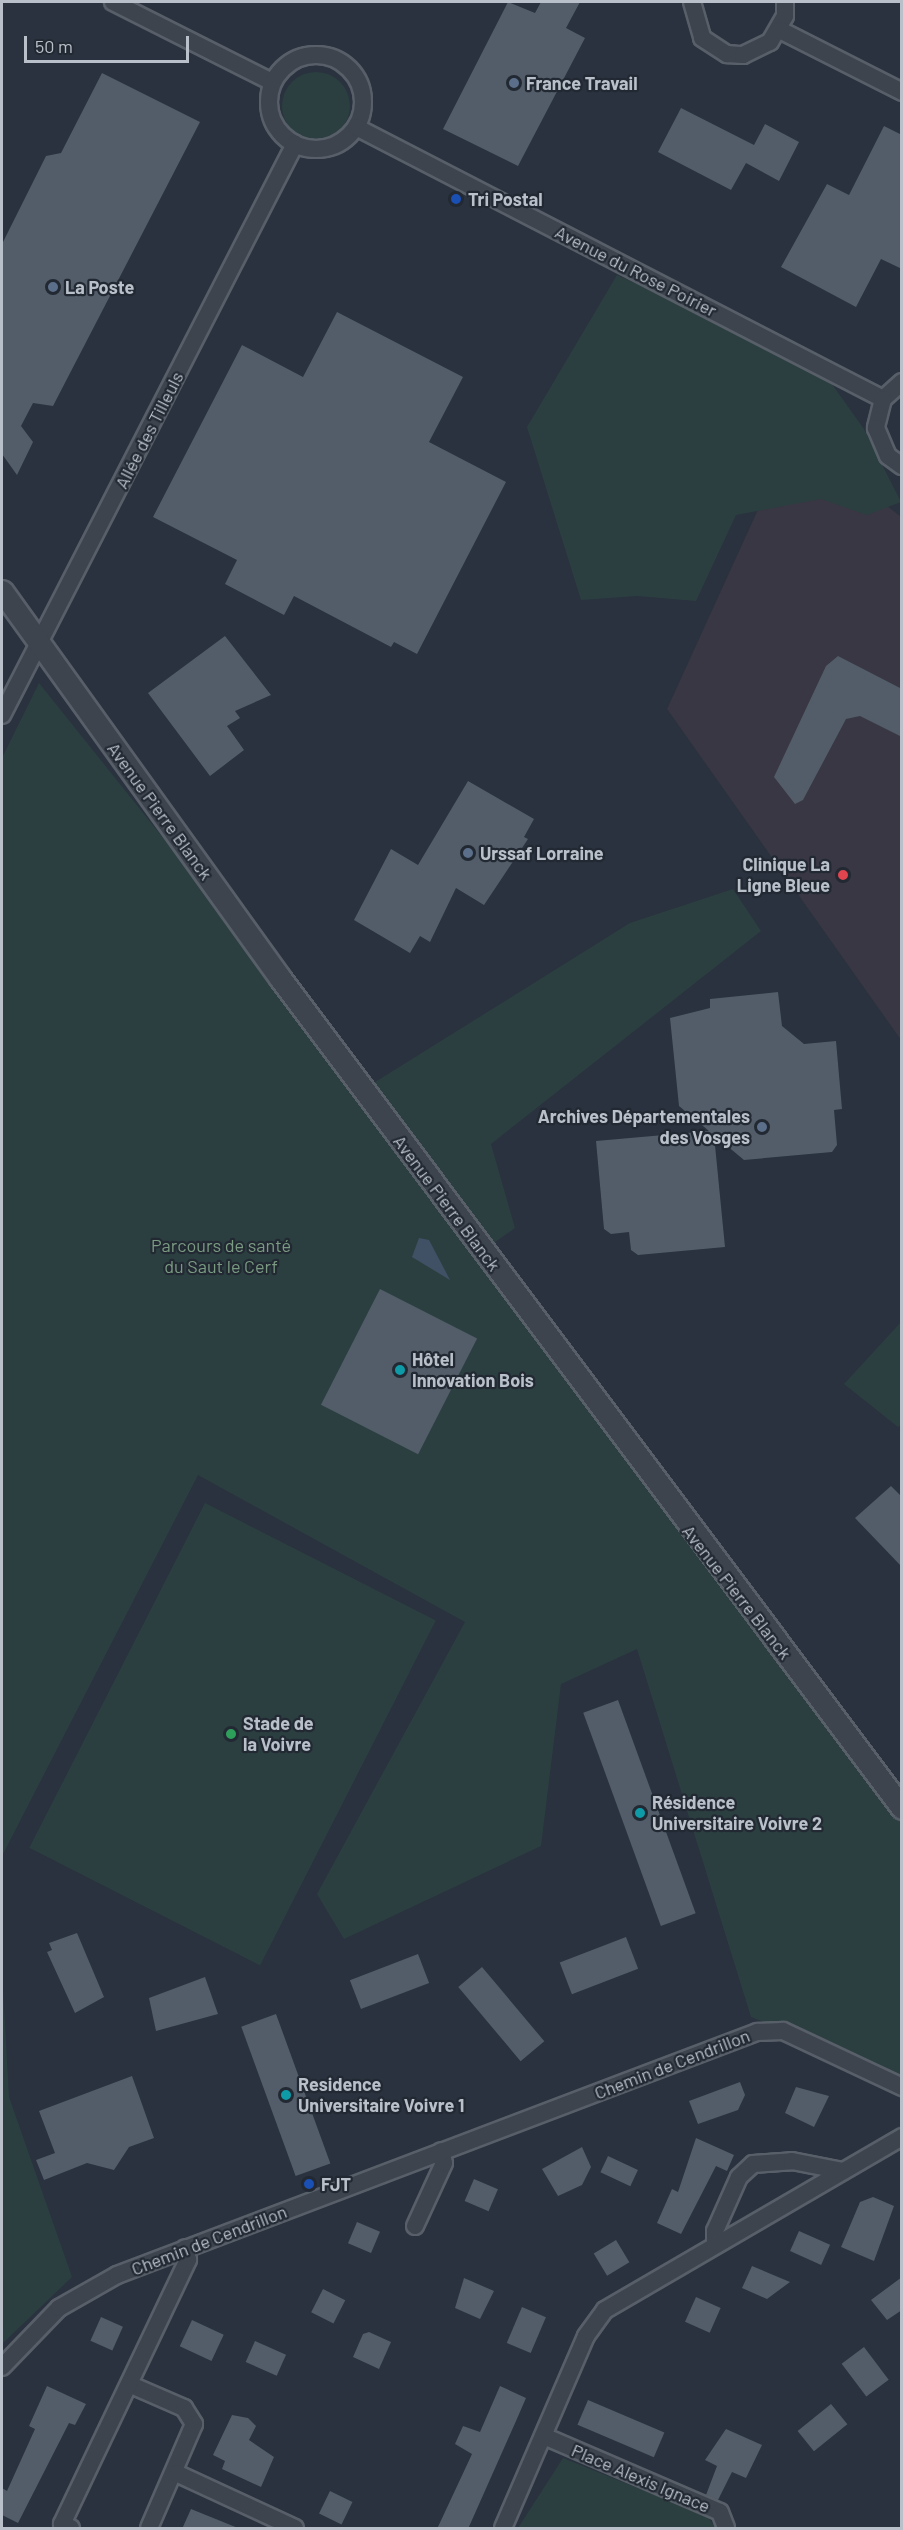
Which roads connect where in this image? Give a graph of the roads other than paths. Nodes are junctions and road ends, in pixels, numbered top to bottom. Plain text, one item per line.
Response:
1 (113, 2) edge
2 (692, 2) edge
3 (785, 2) edge
4 (780, 30) junction
5 (272, 82) junction
6 (902, 92) edge
7 (356, 127) junction
8 (295, 144) junction
9 (902, 382) edge
10 (883, 399) junction
11 (902, 466) edge
12 (2, 591) edge
13 (40, 643) junction
14 (2, 715) edge
15 (902, 1808) edge
16 (902, 2087) edge
17 (902, 2137) edge
18 (441, 2151) junction
19 (843, 2171) junction
20 (415, 2226) dead end
21 (715, 2245) junction
22 (185, 2248) junction
23 (2, 2367) edge
24 (131, 2385) junction
25 (546, 2437) junction
26 (176, 2473) junction
27 (63, 2527) edge
28 (149, 2529) edge
29 (295, 2529) edge
30 (503, 2529) edge
31 (726, 2529) edge

1 - 5 street
2 - 4 street
3 - 4 street
4 - 6 street
5 - 7 street
5 - 8 street
7 - 8 street
7 - 10 street, Avenue du Rose Poirier
8 - 13 street, Allée des Tilleuls
9 - 10 street
10 - 11 street
12 - 13 street, Avenue Pierre Blanck
13 - 14 street, Allée des Tilleuls
13 - 15 street, Avenue Pierre Blanck
16 - 18 street, Chemin de Cendrillon
17 - 19 street
18 - 20 street
18 - 22 street, Chemin de Cendrillon
19 - 21 street
19 - 21 street
21 - 25 street
22 - 23 street, Chemin de Cendrillon
22 - 24 street
24 - 26 street
24 - 27 street
25 - 30 street
25 - 31 street, Place Alexis Ignace
26 - 28 street
26 - 29 street

